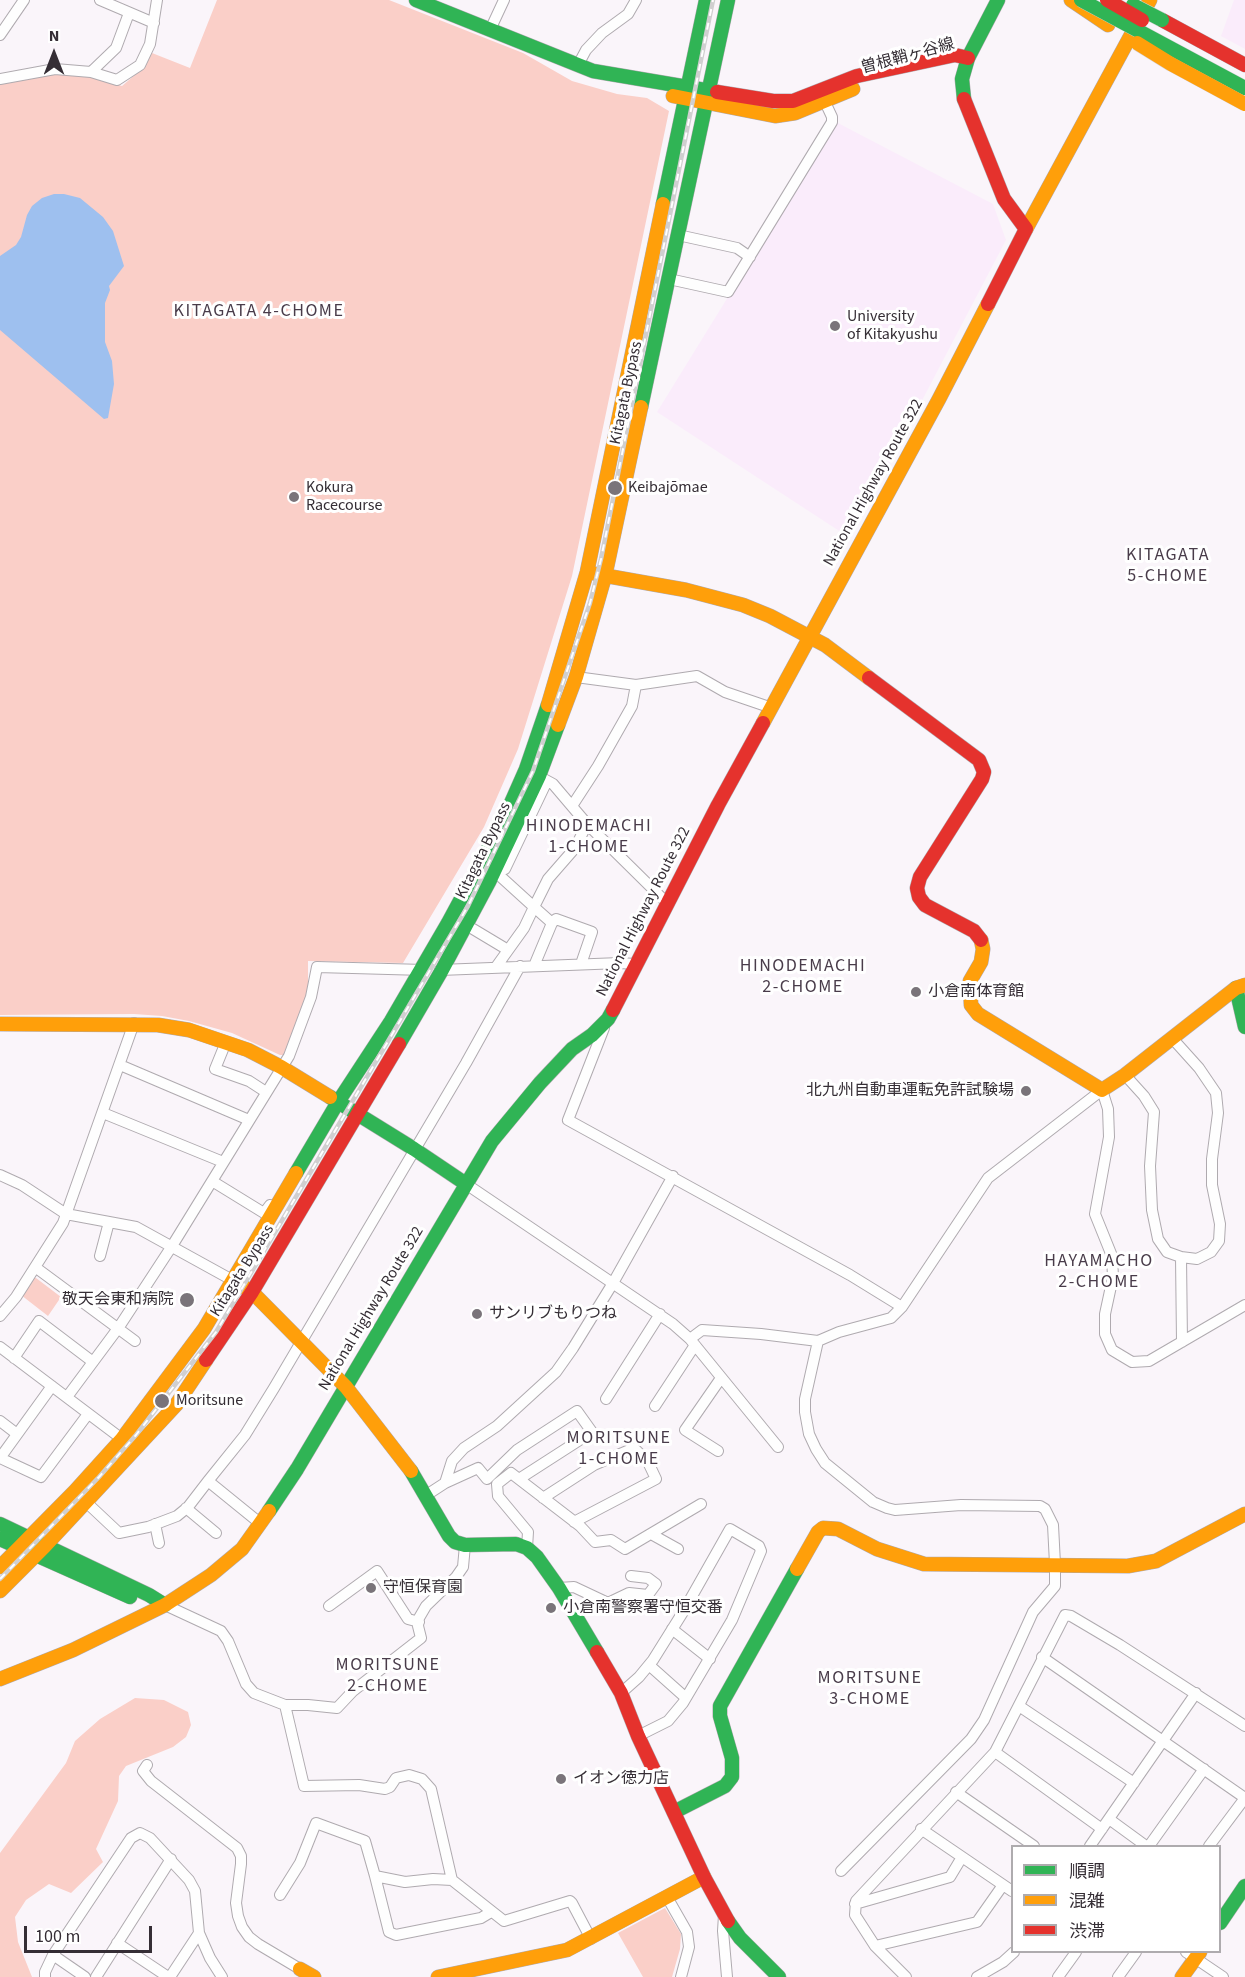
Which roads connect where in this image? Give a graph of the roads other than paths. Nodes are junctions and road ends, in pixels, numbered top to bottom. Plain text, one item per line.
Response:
1 (24, 0) edge
2 (100, 0) edge
3 (157, 0) edge
4 (416, 0) edge
5 (504, 0) edge
6 (636, 0) edge
7 (706, 0) edge
8 (728, 0) edge
9 (998, 0) edge
10 (1073, 0) edge
11 (1081, 0) edge
12 (1107, 0) edge
13 (1117, 0) edge
14 (1124, 0) edge
15 (1150, 0) edge
16 (129, 13) junction
17 (1143, 14) junction
18 (154, 23) junction
19 (490, 30) junction
20 (1132, 33) junction
21 (0, 35) edge
22 (968, 58) junction
23 (578, 65) junction
24 (1245, 65) edge
25 (91, 72) junction
26 (1245, 73) edge
27 (0, 79) edge
28 (1245, 91) edge
29 (687, 93) junction
30 (708, 97) junction
31 (825, 102) junction
32 (1245, 104) edge
33 (1026, 230) junction
34 (678, 235) junction
35 (750, 257) junction
36 (669, 279) junction
37 (587, 572) junction
38 (605, 576) junction
39 (808, 637) junction
40 (576, 677) junction
41 (636, 685) junction
42 (772, 708) junction
43 (526, 769) junction
44 (543, 778) junction
45 (572, 806) junction
46 (587, 824) junction
47 (501, 877) junction
48 (668, 904) junction
49 (534, 907) junction
50 (552, 923) junction
51 (473, 929) junction
52 (508, 950) junction
53 (581, 964) junction
54 (634, 964) junction
55 (519, 966) junction
56 (534, 966) junction
57 (496, 967) junction
58 (420, 969) junction
59 (446, 970) junction
60 (1241, 986) edge
61 (608, 1019) junction
62 (134, 1023) junction
63 (0, 1024) edge
64 (1245, 1027) edge
65 (1172, 1038) junction
66 (226, 1042) junction
67 (120, 1065) junction
68 (281, 1067) junction
69 (1125, 1075) junction
70 (1102, 1090) junction
71 (266, 1092) junction
72 (338, 1102) junction
73 (103, 1113) junction
74 (357, 1113) junction
75 (249, 1120) junction
76 (314, 1144) junction
77 (414, 1149) junction
78 (223, 1162) junction
79 (0, 1175) edge
80 (673, 1176) junction
81 (212, 1181) junction
82 (466, 1184) junction
83 (66, 1214) junction
84 (109, 1222) junction
85 (172, 1246) junction
86 (100, 1256) dead end
87 (1181, 1257) junction
88 (35, 1267) junction
89 (234, 1281) junction
90 (613, 1283) junction
91 (252, 1292) junction
92 (1245, 1305) edge
93 (902, 1307) junction
94 (660, 1314) junction
95 (0, 1316) edge
96 (118, 1328) junction
97 (135, 1341) dead end
98 (818, 1341) junction
99 (301, 1342) junction
100 (692, 1342) junction
101 (1182, 1342) junction
102 (0, 1347) edge
103 (14, 1358) junction
104 (93, 1362) junction
105 (721, 1378) junction
106 (52, 1386) junction
107 (345, 1388) junction
108 (67, 1397) junction
109 (606, 1399) dead end
110 (655, 1406) dead end
111 (88, 1414) junction
112 (0, 1421) edge
113 (17, 1434) junction
114 (122, 1439) junction
115 (778, 1447) dead end
116 (718, 1451) dead end
117 (0, 1458) edge
118 (519, 1479) junction
119 (208, 1481) junction
120 (445, 1483) junction
121 (425, 1496) junction
122 (543, 1498) junction
123 (86, 1502) junction
124 (701, 1504) dead end
125 (186, 1508) junction
126 (1245, 1514) edge
127 (574, 1522) junction
128 (0, 1524) edge
129 (155, 1524) junction
130 (261, 1524) junction
131 (216, 1533) dead end
132 (651, 1534) junction
133 (28, 1538) junction
134 (0, 1539) edge
135 (159, 1543) dead end
136 (465, 1545) junction
137 (45, 1546) junction
138 (18, 1548) junction
139 (527, 1548) junction
140 (678, 1549) dead end
141 (34, 1556) junction
142 (1055, 1564) junction
143 (0, 1567) edge
144 (631, 1576) dead end
145 (559, 1588) junction
146 (0, 1592) edge
147 (165, 1605) junction
148 (329, 1606) dead end
149 (419, 1622) junction
150 (672, 1629) junction
151 (1042, 1657) junction
152 (710, 1659) junction
153 (649, 1665) junction
154 (0, 1679) edge
155 (621, 1693) junction
156 (1196, 1693) junction
157 (686, 1698) junction
158 (285, 1705) junction
159 (1018, 1706) junction
160 (1245, 1726) edge
161 (638, 1736) junction
162 (1163, 1740) junction
163 (995, 1752) junction
164 (147, 1765) dead end
165 (1204, 1769) junction
166 (1134, 1783) junction
167 (956, 1792) junction
168 (1245, 1798) edge
169 (674, 1812) junction
170 (1109, 1820) junction
171 (921, 1829) junction
172 (1102, 1829) junction
173 (1033, 1845) edge
174 (1091, 1845) edge
175 (1146, 1845) edge
176 (1149, 1845) edge
177 (1210, 1845) edge
178 (962, 1857) junction
179 (171, 1859) junction
180 (841, 1871) dead end
181 (375, 1876) junction
182 (704, 1877) junction
183 (452, 1880) junction
184 (1245, 1886) edge
185 (1008, 1888) edge
186 (280, 1894) dead end
187 (667, 1897) junction
188 (855, 1904) junction
189 (491, 1912) junction
190 (724, 1916) junction
191 (1221, 1922) edge
192 (199, 1933) junction
193 (591, 1939) junction
194 (117, 1943) junction
195 (875, 1946) junction
196 (1013, 1953) edge
197 (1075, 1953) edge
198 (1135, 1953) edge
199 (1194, 1954) edge
200 (53, 1955) junction
201 (300, 1970) joint
202 (458, 1975) edge
203 (45, 1977) edge
204 (85, 1977) edge
205 (96, 1977) edge
206 (169, 1977) edge
207 (222, 1977) edge
208 (314, 1977) edge
209 (438, 1977) edge
210 (681, 1977) edge
211 (727, 1977) edge
212 (779, 1977) edge
213 (906, 1977) edge
214 (977, 1977) edge
215 (1058, 1977) edge
216 (1118, 1977) edge
217 (1182, 1977) edge
218 (1223, 1977) edge

1 - 21 street
2 - 16 street
3 - 18 street
4 - 19 main road, 曽根鞘ヶ谷線
5 - 19 street
6 - 23 street
7 - 29 main road, Kitagata Bypass
8 - 30 main road, Kitagata Bypass
9 - 22 main road
10 - 20 main road
10 - 32 main road, bridge
11 - 28 main road, bridge
12 - 26 main road, bridge
13 - 17 main road
14 - 24 main road, bridge
15 - 17 main road, National Highway Route 322
16 - 18 street
16 - 25 street
17 - 20 main road, National Highway Route 322
17 - 26 main road
18 - 25 street
19 - 23 main road, 曽根鞘ヶ谷線
20 - 28 main road
20 - 33 main road, National Highway Route 322
22 - 30 main road, 曽根鞘ヶ谷線
22 - 31 main road, 曽根鞘ヶ谷線
22 - 33 main road
23 - 29 main road, 曽根鞘ヶ谷線
25 - 27 street
29 - 30 main road, 曽根鞘ヶ谷線
29 - 37 main road, Kitagata Bypass
30 - 31 main road, 曽根鞘ヶ谷線
30 - 34 main road, Kitagata Bypass
31 - 35 street
33 - 39 main road, National Highway Route 322
34 - 35 street
34 - 36 main road, Kitagata Bypass
35 - 36 street
36 - 38 main road, Kitagata Bypass
37 - 38 main road
37 - 43 main road, Kitagata Bypass
38 - 39 main road
38 - 40 main road, Kitagata Bypass
39 - 42 main road, National Highway Route 322
39 - 70 main road
40 - 41 street
40 - 44 main road, Kitagata Bypass
41 - 42 street
41 - 45 street
42 - 48 main road, National Highway Route 322
43 - 44 street
43 - 58 main road, Kitagata Bypass
44 - 45 street
44 - 47 street
44 - 59 main road, Kitagata Bypass
45 - 46 street
46 - 48 street
46 - 49 street
47 - 49 street
47 - 51 street
48 - 54 main road, National Highway Route 322
49 - 50 street
49 - 52 street
50 - 53 street
50 - 56 street
51 - 52 street
51 - 59 street
52 - 57 street
53 - 54 street
53 - 56 street
54 - 61 main road, National Highway Route 322
55 - 56 street
55 - 57 street
55 - 77 street
57 - 59 street
58 - 59 street
58 - 68 street
58 - 72 main road, Kitagata Bypass
59 - 74 main road, Kitagata Bypass
60 - 64 main road
60 - 65 main road
61 - 80 street
61 - 82 main road, National Highway Route 322
62 - 63 main road
62 - 66 main road
62 - 67 street
65 - 69 main road
65 - 87 street
66 - 68 main road
66 - 71 street
67 - 73 street
67 - 75 street
68 - 71 street
68 - 72 main road
69 - 70 main road
69 - 87 street
70 - 93 street
70 - 101 street
71 - 75 street
72 - 74 main road
72 - 76 main road, Kitagata Bypass
73 - 78 street
73 - 83 street
74 - 77 main road
74 - 91 main road, Kitagata Bypass
75 - 78 street
76 - 81 street
76 - 89 main road, Kitagata Bypass
77 - 82 main road
77 - 99 street
78 - 81 street
79 - 83 street
80 - 90 street
80 - 93 street
81 - 85 street
82 - 90 street
82 - 107 main road, National Highway Route 322
83 - 84 street
83 - 88 street
84 - 85 street
84 - 86 street
85 - 89 street
85 - 96 street
87 - 101 street
88 - 95 street
88 - 96 street
89 - 91 main road
89 - 114 main road, Kitagata Bypass
90 - 94 street
90 - 120 street
91 - 99 main road
91 - 123 main road, Kitagata Bypass
92 - 101 street
93 - 98 street
94 - 100 street
94 - 109 street
96 - 97 street
96 - 104 street
98 - 100 street
98 - 142 street
99 - 107 main road
99 - 119 street
100 - 105 street
100 - 110 street
102 - 103 street
103 - 104 street
103 - 106 street
104 - 108 street
105 - 115 street
105 - 116 street
106 - 108 street
106 - 113 street
107 - 121 main road
107 - 130 main road, National Highway Route 322
108 - 111 street
111 - 114 street
111 - 117 street
112 - 113 street
113 - 117 street
114 - 133 main road, Kitagata Bypass
118 - 120 street
118 - 122 street
118 - 139 street
119 - 125 street
119 - 130 street
120 - 121 street
121 - 136 main road
122 - 127 street
122 - 127 street
123 - 129 street
123 - 137 main road, Kitagata Bypass
124 - 132 street
125 - 129 street
125 - 131 street
126 - 142 main road
127 - 132 street
128 - 133 main road
129 - 135 street
130 - 147 main road, National Highway Route 322
132 - 140 street
133 - 137 main road
133 - 138 main road, Kitagata Bypass
134 - 138 main road
136 - 139 main road
136 - 149 street
137 - 141 main road, Kitagata Bypass
137 - 147 main road
138 - 141 main road
138 - 143 main road, Kitagata Bypass
139 - 145 main road
141 - 146 main road, Kitagata Bypass
141 - 147 main road
142 - 169 main road
142 - 180 street
144 - 145 street
145 - 155 main road
147 - 154 main road, National Highway Route 322
147 - 158 street
148 - 149 street
149 - 158 street
150 - 152 street
150 - 152 street
150 - 153 street
151 - 156 street
151 - 159 street
151 - 162 street
152 - 157 street
153 - 155 street
153 - 157 street
155 - 161 main road
156 - 160 street
156 - 162 street
157 - 161 street
158 - 183 street
159 - 163 street
159 - 166 street
161 - 169 main road
162 - 165 street
162 - 166 street
163 - 167 street
163 - 172 street
164 - 201 street
165 - 168 street
165 - 176 street
166 - 170 street
167 - 171 street
167 - 173 street
168 - 177 street
169 - 182 main road
170 - 172 street
170 - 175 street
171 - 178 street
171 - 188 street
172 - 174 street
178 - 185 street
178 - 188 street
179 - 192 street
179 - 194 street
179 - 200 street
181 - 183 street
181 - 186 street
181 - 189 street
182 - 187 main road
182 - 190 main road
183 - 189 street
184 - 191 main road
185 - 195 street
187 - 193 main road
187 - 210 street
188 - 195 street
189 - 193 street
190 - 211 street
190 - 212 main road
192 - 206 street
192 - 207 street
193 - 202 main road
194 - 205 street
194 - 206 street
195 - 213 street
196 - 214 street
197 - 215 street
198 - 216 street
199 - 217 main road
199 - 218 street
200 - 203 street
200 - 204 street
201 - 208 main road
202 - 209 main road

